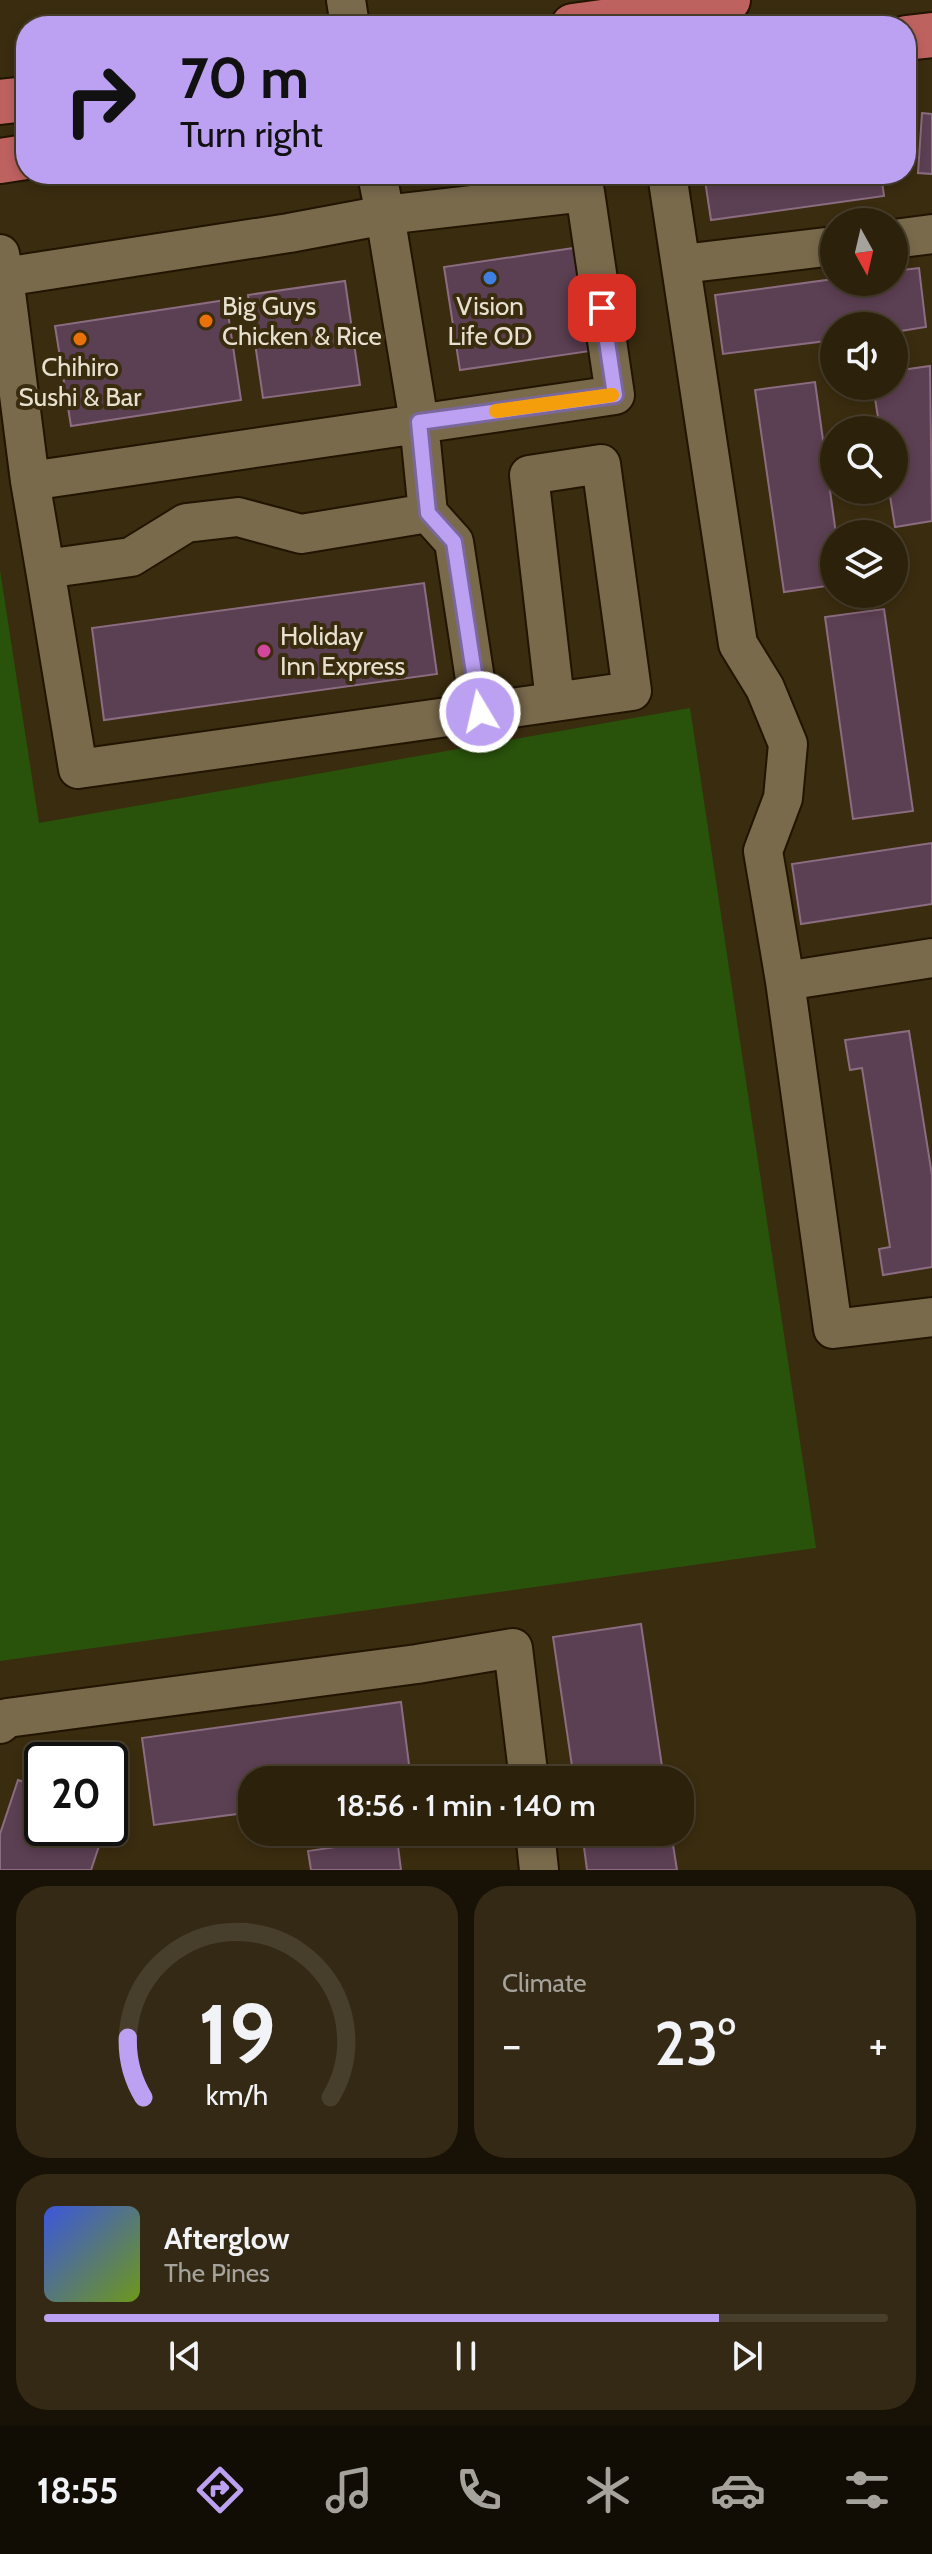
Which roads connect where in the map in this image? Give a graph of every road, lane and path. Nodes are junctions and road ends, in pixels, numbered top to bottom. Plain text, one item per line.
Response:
1 (728, 0) edge
2 (668, 6) edge
3 (620, 16) edge
4 (379, 184) edge
5 (669, 184) edge
6 (385, 215) junction
7 (932, 234) edge
8 (908, 237) edge
9 (820, 248) edge
10 (682, 264) junction
11 (2, 266) edge
12 (419, 422) junction
13 (30, 481) junction
14 (428, 513) junction
15 (45, 569) junction
16 (555, 701) junction
17 (480, 712) junction
18 (932, 958) edge
19 (785, 981) junction
20 (932, 1317) edge
21 (0, 1724) edge
22 (527, 1766) edge
23 (536, 1846) edge
24 (539, 1870) edge

1 - 2 main road
2 - 3 main road
4 - 6 lane
5 - 10 lane
6 - 11 lane
6 - 12 lane
6 - 12 lane
7 - 8 lane
9 - 10 lane
10 - 19 lane
11 - 13 lane
12 - 13 lane
12 - 14 lane
13 - 15 lane
14 - 15 lane
14 - 17 lane
15 - 17 lane
16 - 16 lane
16 - 17 lane
18 - 19 lane
19 - 20 lane
21 - 22 lane
23 - 24 lane

